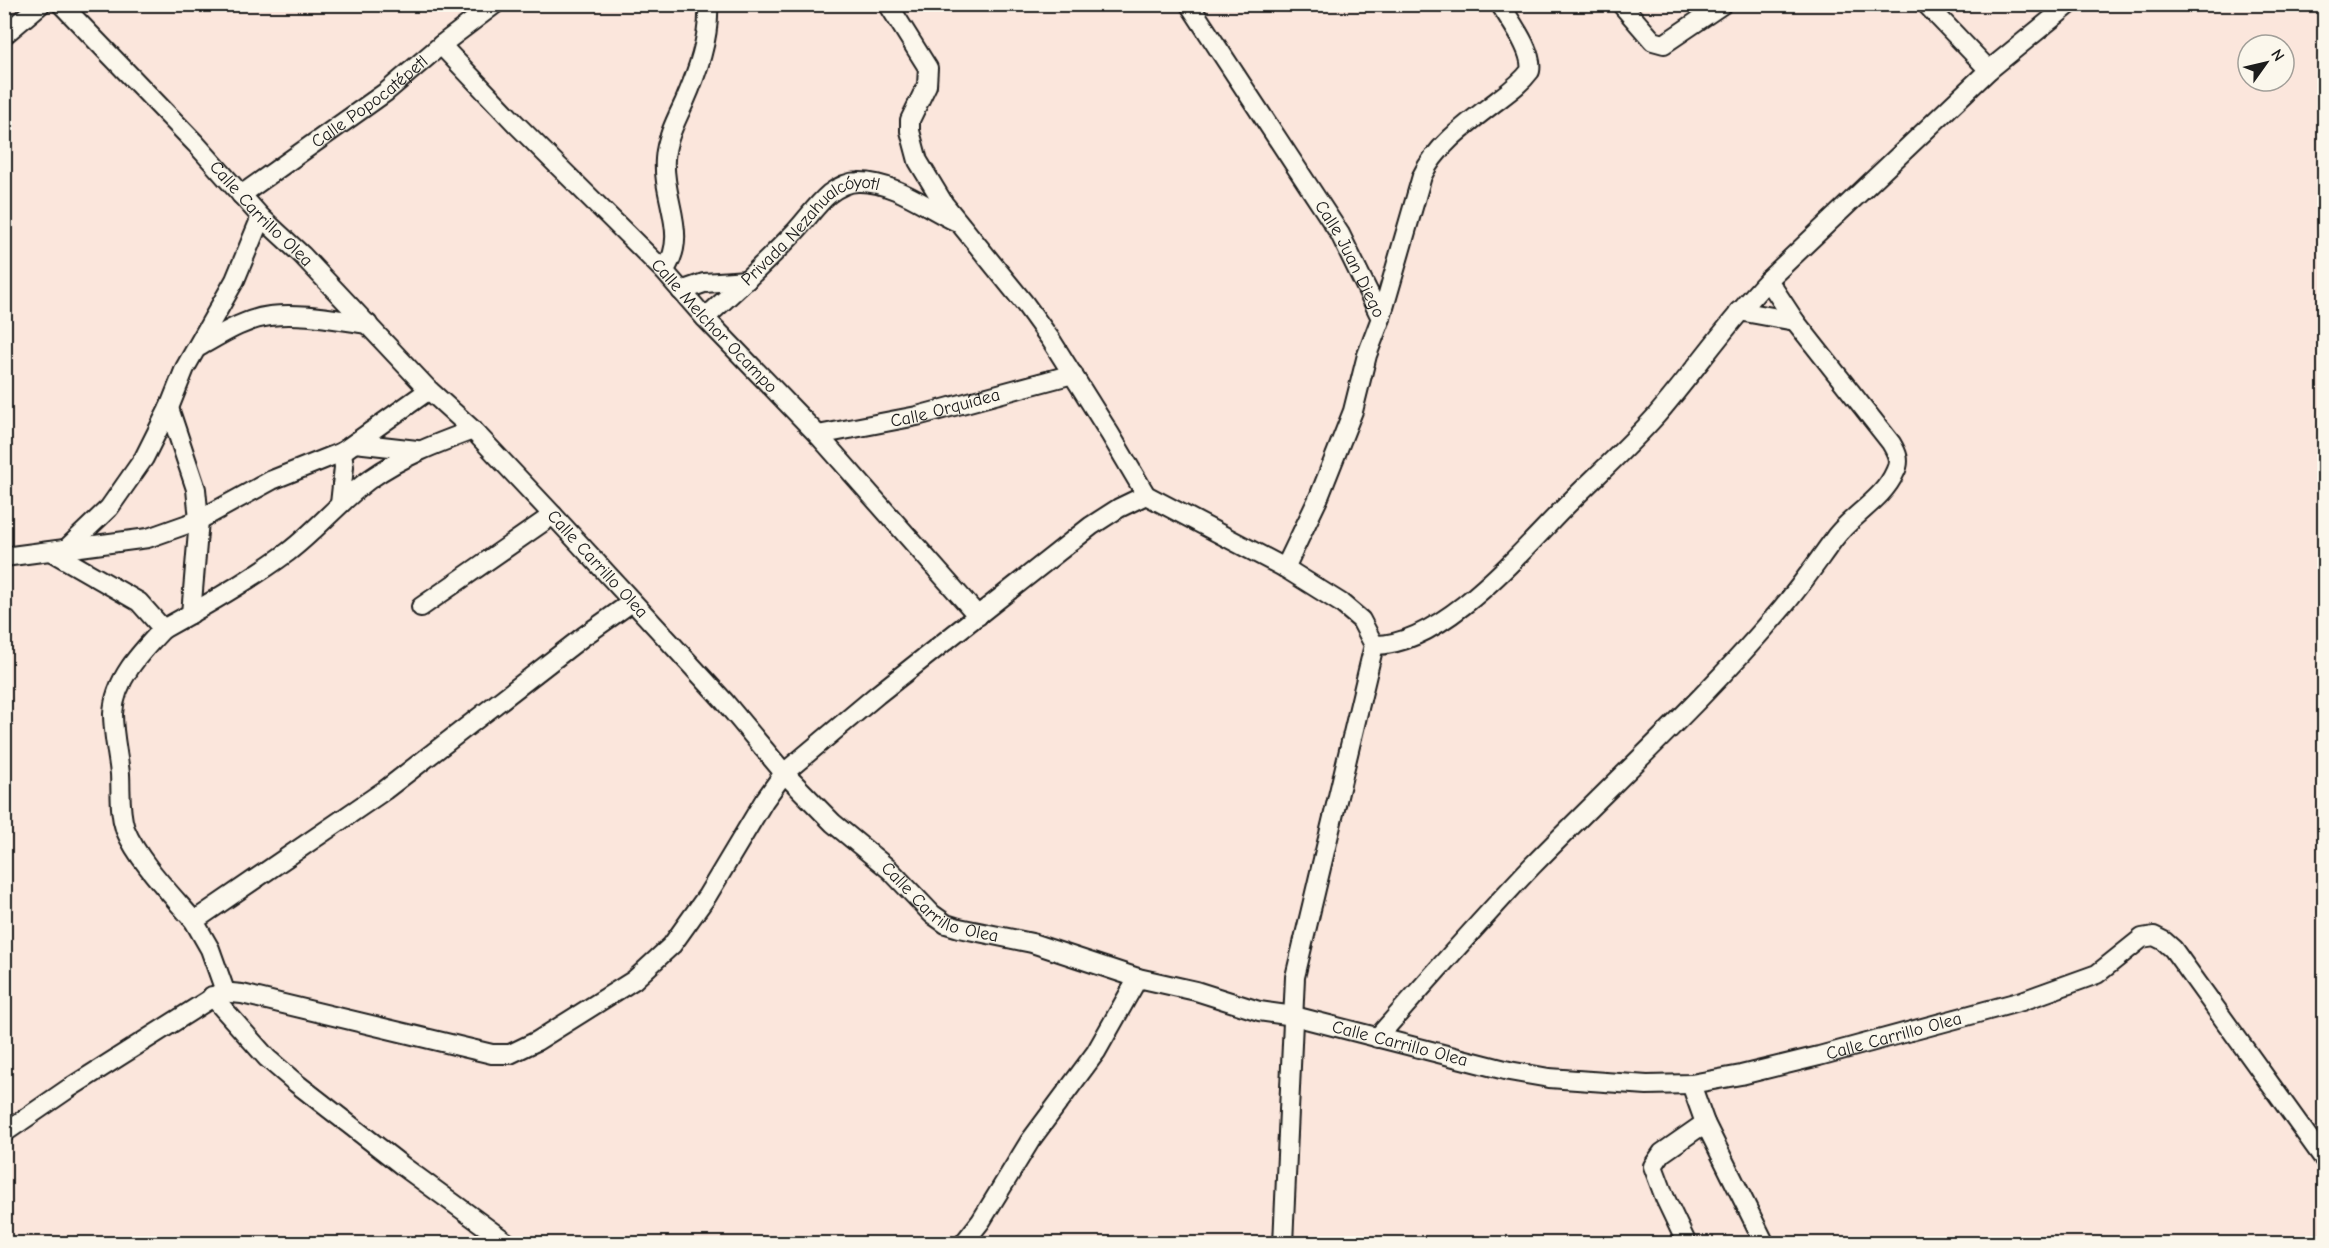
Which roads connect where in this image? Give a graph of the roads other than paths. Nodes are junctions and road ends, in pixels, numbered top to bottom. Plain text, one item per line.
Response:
1 (41, 4) edge
2 (61, 4) edge
3 (495, 4) edge
4 (708, 4) edge
5 (888, 4) edge
6 (1189, 4) edge
7 (1500, 4) edge
8 (1621, 4) edge
9 (1723, 4) edge
10 (1926, 4) edge
11 (2070, 4) edge
12 (4, 35) edge
13 (441, 45) junction
14 (1989, 70) junction
15 (241, 195) junction
16 (261, 217) junction
17 (960, 223) junction
18 (664, 271) junction
19 (747, 280) junction
20 (1768, 280) junction
21 (681, 291) junction
22 (1738, 311) junction
23 (705, 318) junction
24 (1381, 318) junction
25 (1795, 321) junction
26 (369, 324) junction
27 (197, 348) junction
28 (1073, 374) junction
29 (429, 390) junction
30 (169, 408) junction
31 (472, 430) junction
32 (818, 435) junction
33 (349, 448) junction
34 (417, 450) junction
35 (1146, 495) junction
36 (340, 504) junction
37 (553, 515) junction
38 (199, 520) junction
39 (59, 550) junction
40 (4, 557) edge
41 (1285, 568) junction
42 (632, 602) junction
43 (421, 607) dead end
44 (191, 614) junction
45 (978, 615) junction
46 (163, 629) junction
47 (1374, 645) junction
48 (784, 773) junction
49 (194, 921) junction
50 (1138, 978) junction
51 (219, 994) junction
52 (1294, 1016) junction
53 (1377, 1038) junction
54 (1691, 1084) junction
55 (1705, 1123) junction
56 (4, 1133) edge
57 (2325, 1159) edge
58 (509, 1244) edge
59 (963, 1244) edge
60 (1283, 1244) edge
61 (1688, 1244) edge
62 (1766, 1244) edge

1 - 12 street
2 - 15 street, Calle Carrillo Olea
3 - 13 street, Calle Popocatépetl
4 - 18 street
5 - 17 street
6 - 24 street, Calle Juan Diego
7 - 24 street
8 - 9 street
10 - 14 street
11 - 14 street
13 - 15 street, Calle Popocatépetl
13 - 18 street, Calle Melchor Ocampo
14 - 20 street
15 - 16 street, Calle Carrillo Olea
16 - 26 street, Calle Carrillo Olea
16 - 27 street
17 - 19 street, Privada Nezahualcóyotl
17 - 28 street
18 - 21 street, Calle Melchor Ocampo
19 - 21 street
19 - 23 street, Privada Nezahualcóyotl
20 - 22 street
20 - 25 street
21 - 23 street, Calle Melchor Ocampo
22 - 25 street
22 - 47 street
23 - 32 street, Calle Melchor Ocampo
24 - 41 street, Calle Juan Diego
25 - 53 street
26 - 27 street
26 - 29 street, Calle Carrillo Olea
27 - 30 street
28 - 32 street, Calle Orquídea
28 - 35 street
29 - 31 street, Calle Carrillo Olea
29 - 33 street
30 - 38 street
30 - 39 street
31 - 34 street
31 - 37 street, Calle Carrillo Olea
32 - 45 street, Calle Melchor Ocampo
33 - 34 street
33 - 36 street
33 - 38 street
34 - 36 street
35 - 41 street
35 - 45 street
36 - 44 street
37 - 42 street, Calle Carrillo Olea
37 - 43 street
38 - 39 street
38 - 44 street
39 - 40 street
39 - 46 street
41 - 47 street
42 - 48 street, Calle Carrillo Olea
42 - 49 street
44 - 46 street
45 - 48 street
46 - 49 street
47 - 52 street
48 - 50 street, Calle Carrillo Olea
48 - 51 street
49 - 51 street
50 - 52 street, Calle Carrillo Olea
50 - 59 street
51 - 56 street
51 - 58 street
52 - 53 street, Calle Carrillo Olea
52 - 60 street
53 - 54 street, Calle Carrillo Olea
54 - 55 street
54 - 57 street, Calle Carrillo Olea
55 - 61 street
55 - 62 street

